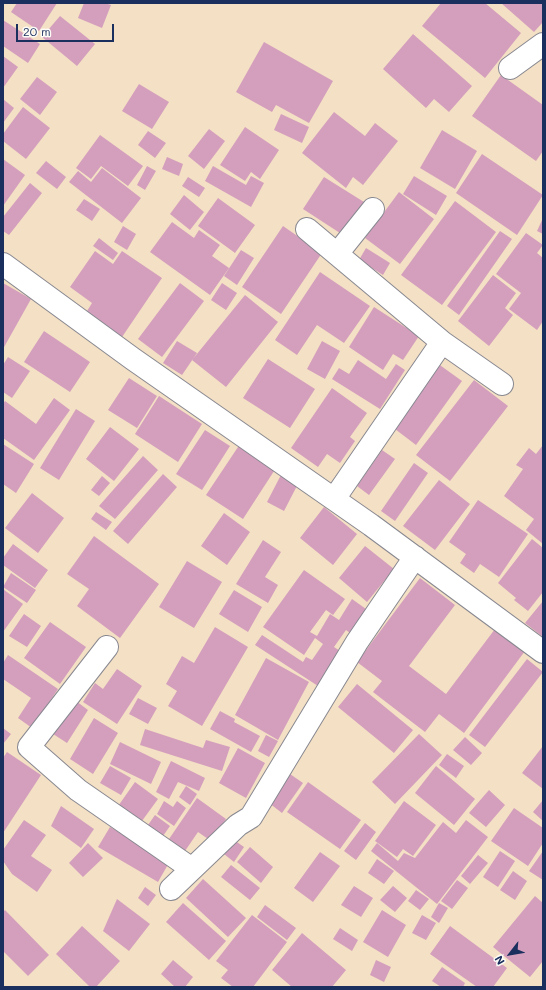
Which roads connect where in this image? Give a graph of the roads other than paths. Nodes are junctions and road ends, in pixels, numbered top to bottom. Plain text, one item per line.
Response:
1 (543, 44) edge
2 (510, 68) dead end
3 (373, 209) dead end
4 (307, 229) dead end
5 (337, 254) junction
6 (3, 264) edge
7 (442, 342) junction
8 (502, 384) dead end
9 (334, 499) junction
10 (415, 557) junction
11 (107, 647) dead end
12 (543, 652) edge
13 (192, 869) junction
14 (171, 888) dead end

1 - 2 street
3 - 5 street
4 - 5 street
5 - 7 street
6 - 9 street
7 - 8 street
7 - 9 street
9 - 10 street
10 - 12 street
10 - 13 street
11 - 13 street
13 - 14 street

